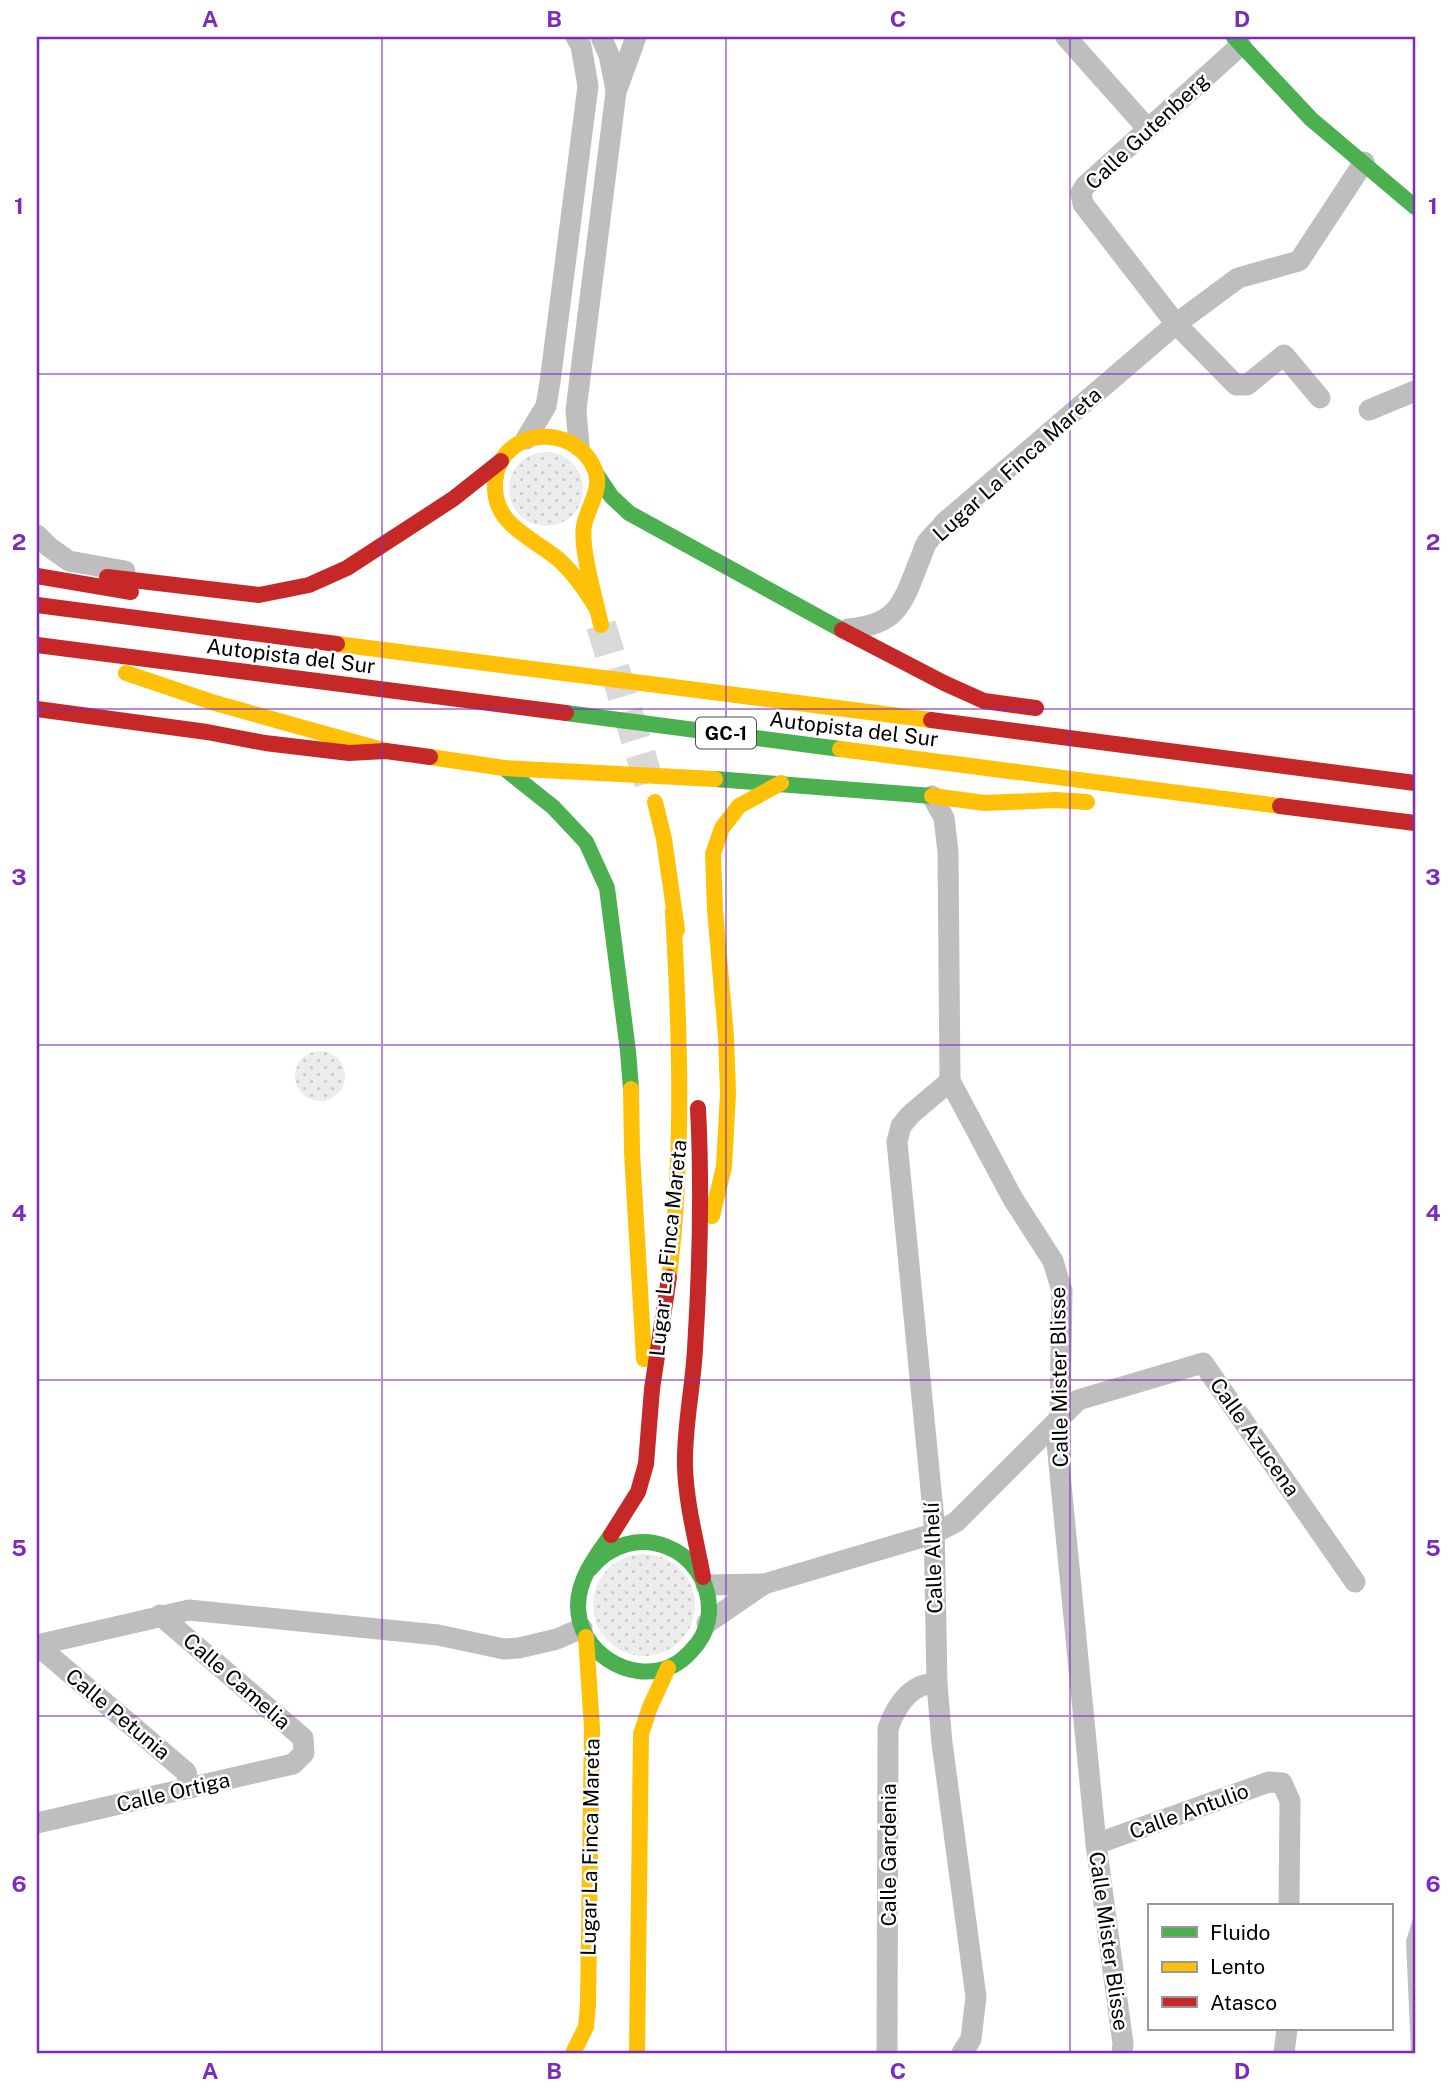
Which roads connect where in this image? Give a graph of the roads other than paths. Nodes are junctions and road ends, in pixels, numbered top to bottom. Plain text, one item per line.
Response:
1 (576, 37) edge
2 (601, 37) edge
3 (636, 37) edge
4 (1066, 37) edge
5 (1237, 41) edge
6 (616, 92) junction
7 (1147, 128) junction
8 (1364, 162) junction
9 (1415, 207) edge
10 (1176, 324) junction
11 (1415, 391) edge
12 (1320, 398) dead end
13 (1369, 410) dead end
14 (526, 439) junction
15 (579, 446) junction
16 (501, 461) junction
17 (597, 475) junction
18 (37, 535) edge
19 (37, 569) edge
20 (37, 576) edge
21 (185, 586) junction
22 (37, 605) edge
23 (229, 607) dead end
24 (336, 627) dead end
25 (842, 630) junction
26 (37, 645) edge
27 (486, 662) junction
28 (37, 709) edge
29 (1052, 711) dead end
30 (386, 751) junction
31 (503, 768) junction
32 (781, 783) junction
33 (1415, 783) edge
34 (932, 796) junction
35 (655, 802) tunnel mouth
36 (985, 803) junction
37 (1107, 804) dead end
38 (1415, 823) edge
39 (948, 852) junction
40 (673, 911) junction
41 (694, 1060) dead end
42 (950, 1081) junction
43 (696, 1087) dead end
44 (701, 1264) junction
45 (650, 1412) junction
46 (1060, 1416) junction
47 (933, 1534) junction
48 (590, 1569) junction
49 (704, 1581) junction
50 (1355, 1581) dead end
51 (764, 1584) junction
52 (160, 1615) junction
53 (708, 1623) junction
54 (584, 1633) junction
55 (37, 1645) edge
56 (668, 1668) junction
57 (937, 1684) junction
58 (304, 1753) joint
59 (190, 1788) junction
60 (37, 1823) edge
61 (1096, 1844) junction
62 (1289, 1904) edge
63 (1287, 2030) edge
64 (573, 2053) edge
65 (637, 2053) edge
66 (887, 2053) edge
67 (962, 2053) edge
68 (1122, 2053) edge
69 (1284, 2053) edge

1 - 14 street
2 - 6 street
3 - 6 street
4 - 7 street
5 - 7 street, Calle Gutenberg
5 - 8 main road
6 - 15 street
7 - 10 street, Calle Gutenberg
8 - 9 main road
8 - 10 street, Lugar La Finca Mareta
10 - 12 street, Calle Gutenberg
10 - 25 street, Lugar La Finca Mareta
11 - 13 street
14 - 15 main road
14 - 16 main road
15 - 17 main road
16 - 17 main road
16 - 21 main road
17 - 25 main road
18 - 21 street
19 - 21 main road
20 - 23 main road
22 - 27 main road, Autopista del Sur / GC-1
24 - 27 main road
25 - 29 main road
26 - 30 main road
26 - 38 main road, Autopista del Sur / GC-1
27 - 33 main road, Autopista del Sur / GC-1
28 - 30 main road
30 - 31 main road
31 - 32 main road
31 - 45 main road
32 - 34 main road
32 - 44 main road
34 - 36 main road
34 - 39 street, Calle Mister Blisse
35 - 40 main road, Lugar La Finca Mareta
36 - 37 main road
36 - 39 street, Calle Mister Blisse
39 - 42 street, Calle Mister Blisse
40 - 41 main road, Lugar La Finca Mareta
40 - 45 main road, Lugar La Finca Mareta
42 - 46 street, Calle Mister Blisse
42 - 47 street, Calle Alhelí
43 - 44 main road, Lugar La Finca Mareta
44 - 49 main road, Lugar La Finca Mareta
45 - 48 main road, Lugar La Finca Mareta
46 - 47 street, Calle Azucena
46 - 50 street, Calle Azucena
46 - 61 street, Calle Mister Blisse
47 - 51 street, Calle Azucena
47 - 57 street, Calle Alhelí
48 - 49 main road
48 - 54 main road, Lugar La Finca Mareta
49 - 51 street, Calle Azucena
49 - 53 main road, Lugar La Finca Mareta
51 - 53 street, Calle Azucena
52 - 54 street
52 - 55 street
52 - 58 street, Calle Camelia
53 - 56 main road
54 - 56 main road
54 - 64 main road, Lugar La Finca Mareta
55 - 59 street, Calle Petunia
56 - 65 main road
57 - 66 street, Calle Gardenia
57 - 67 street, Calle Alhelí
58 - 59 street, Calle Ortiga
59 - 60 street, Calle Ortiga
61 - 62 street, Calle Antulio
61 - 68 street, Calle Mister Blisse
63 - 69 street

